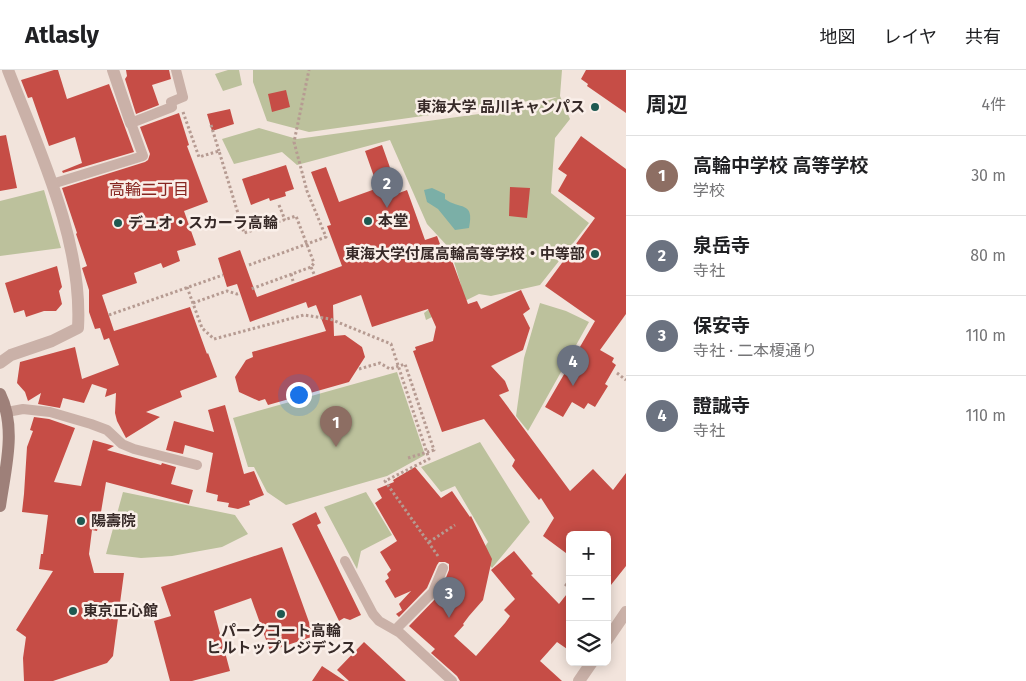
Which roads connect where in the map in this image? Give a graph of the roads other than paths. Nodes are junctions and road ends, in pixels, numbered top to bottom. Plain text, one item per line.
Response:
1 (8, 70) edge
2 (113, 70) edge
3 (176, 70) edge
4 (131, 123) junction
5 (52, 184) junction
6 (0, 363) edge
7 (0, 394) edge
8 (7, 412) junction
9 (197, 465) dead end
10 (0, 506) edge
11 (345, 562) dead end
12 (443, 568) road end
13 (626, 612) edge
14 (395, 630) junction
15 (611, 634) edge
16 (590, 666) edge
17 (582, 680) edge
18 (452, 681) edge

1 - 5 street
2 - 4 street
3 - 4 lane
4 - 5 lane
5 - 6 street
7 - 8 main road
8 - 9 lane
8 - 10 main road
11 - 14 lane
12 - 14 lane
13 - 15 street
14 - 18 lane
16 - 17 street

